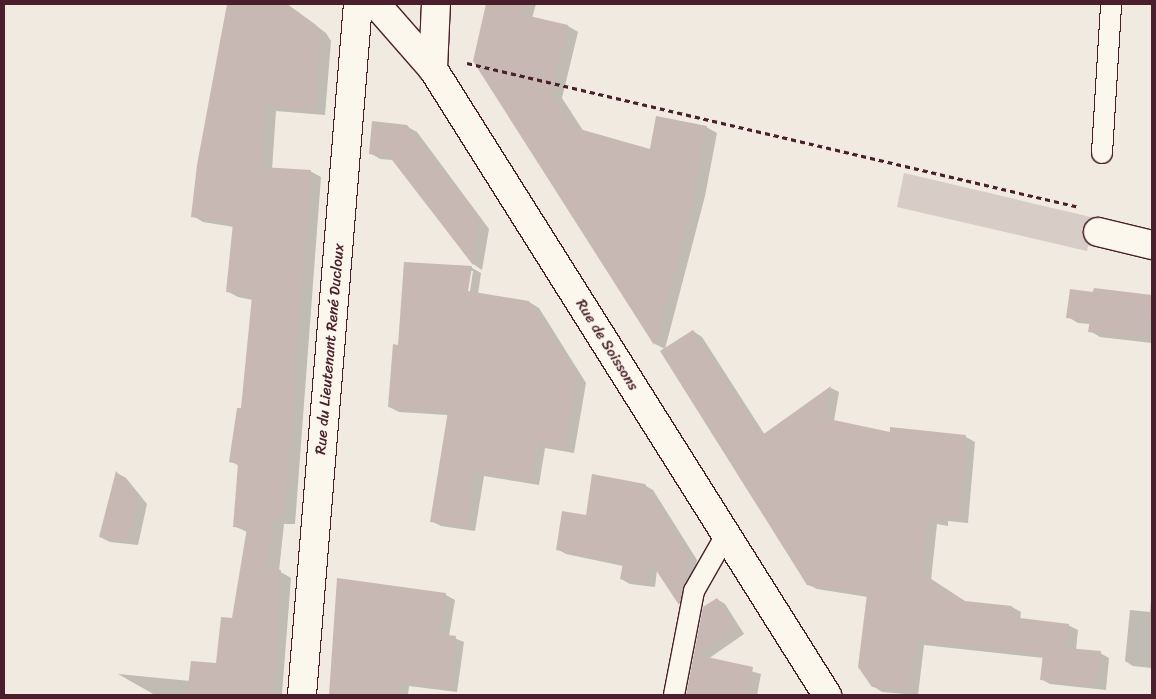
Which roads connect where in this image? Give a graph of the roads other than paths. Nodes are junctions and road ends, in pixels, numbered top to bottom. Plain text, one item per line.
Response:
1 (358, 4) edge
2 (376, 4) edge
3 (436, 4) edge
4 (1111, 4) edge
5 (433, 62) junction
6 (1102, 153) dead end
7 (1098, 232) road end
8 (1152, 245) edge
9 (726, 535) junction
10 (302, 695) edge
11 (674, 695) edge
12 (826, 695) edge

1 - 10 main road, Rue du Lieutenant René Ducloux
2 - 5 main road, Rue de Soissons
3 - 5 main road
4 - 6 lane
5 - 9 main road, Rue de Soissons
7 - 8 main road
9 - 11 lane
9 - 12 main road, Rue de Soissons

